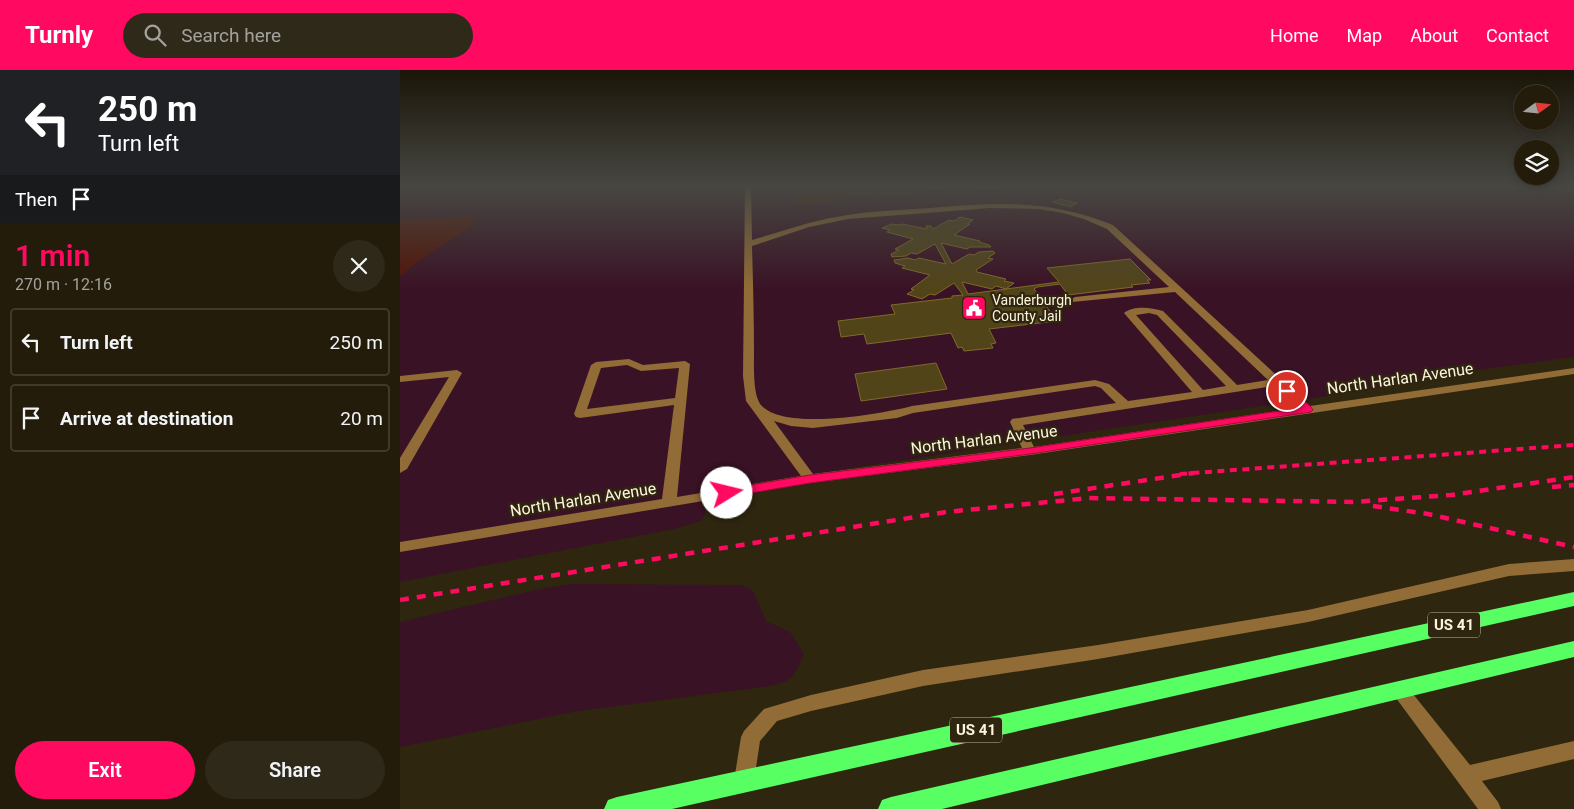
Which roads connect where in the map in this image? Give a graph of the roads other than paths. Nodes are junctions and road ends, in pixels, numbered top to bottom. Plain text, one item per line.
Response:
1 (749, 219) edge
2 (838, 219) edge
3 (1095, 219) edge
4 (749, 244) junction
5 (1177, 288) junction
6 (1075, 300) dead end
7 (1574, 371) edge
8 (400, 379) edge
9 (1277, 382) junction
10 (1234, 388) junction
11 (1199, 393) junction
12 (681, 401) junction
13 (1124, 404) junction
14 (1307, 410) junction
15 (763, 415) junction
16 (1030, 451) junction
17 (401, 467) edge
18 (810, 479) junction
19 (669, 502) junction
20 (400, 547) edge
21 (1574, 565) edge
22 (1574, 599) edge
23 (1574, 649) edge
24 (1399, 689) junction
25 (1574, 750) edge
26 (1466, 776) junction
27 (744, 781) junction
28 (617, 809) edge
29 (891, 809) edge
30 (1491, 809) edge

1 - 4 street
2 - 4 street
3 - 5 street
4 - 15 street
5 - 6 street
5 - 9 street
7 - 14 street, North Harlan Avenue
8 - 17 street
9 - 10 street
9 - 14 street
10 - 11 street
10 - 11 street
11 - 13 street
12 - 12 street
12 - 19 street
13 - 15 street
13 - 16 street
14 - 16 street, North Harlan Avenue
15 - 18 street
16 - 18 street, North Harlan Avenue
18 - 19 street, North Harlan Avenue
19 - 20 street, North Harlan Avenue
21 - 27 street
22 - 27 highway, US 41
23 - 24 highway
24 - 26 street
24 - 29 highway
25 - 26 street
26 - 30 street
27 - 28 highway, US 41

